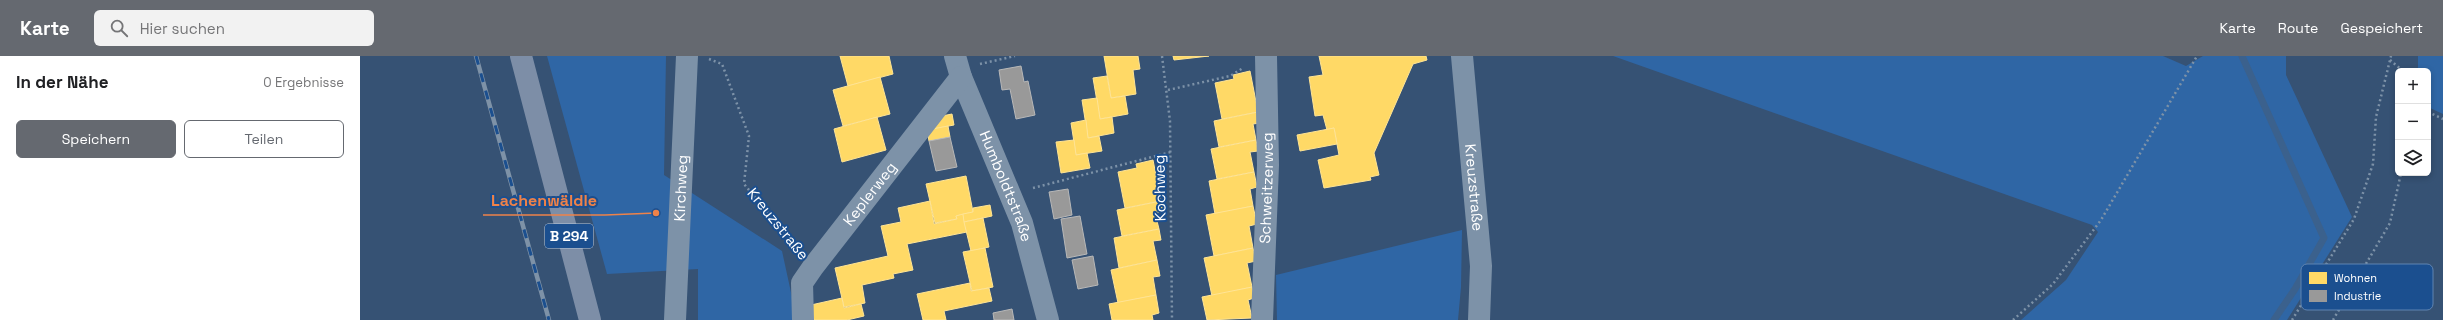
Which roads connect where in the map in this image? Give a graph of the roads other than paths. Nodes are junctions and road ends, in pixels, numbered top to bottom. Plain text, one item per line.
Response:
1 (522, 56) edge
2 (687, 56) edge
3 (1266, 56) edge
4 (1462, 56) edge
5 (958, 67) edge
6 (590, 320) edge
7 (675, 320) edge
8 (802, 320) edge
9 (1048, 320) edge
10 (1262, 320) edge
11 (1479, 320) edge

1 - 6 main road, B 294
2 - 7 street, Kirchweg
3 - 10 street, Schweitzerweg
4 - 11 street, Kreuzstraße
5 - 8 street, Keplerweg
5 - 9 street, Humboldtstraße

